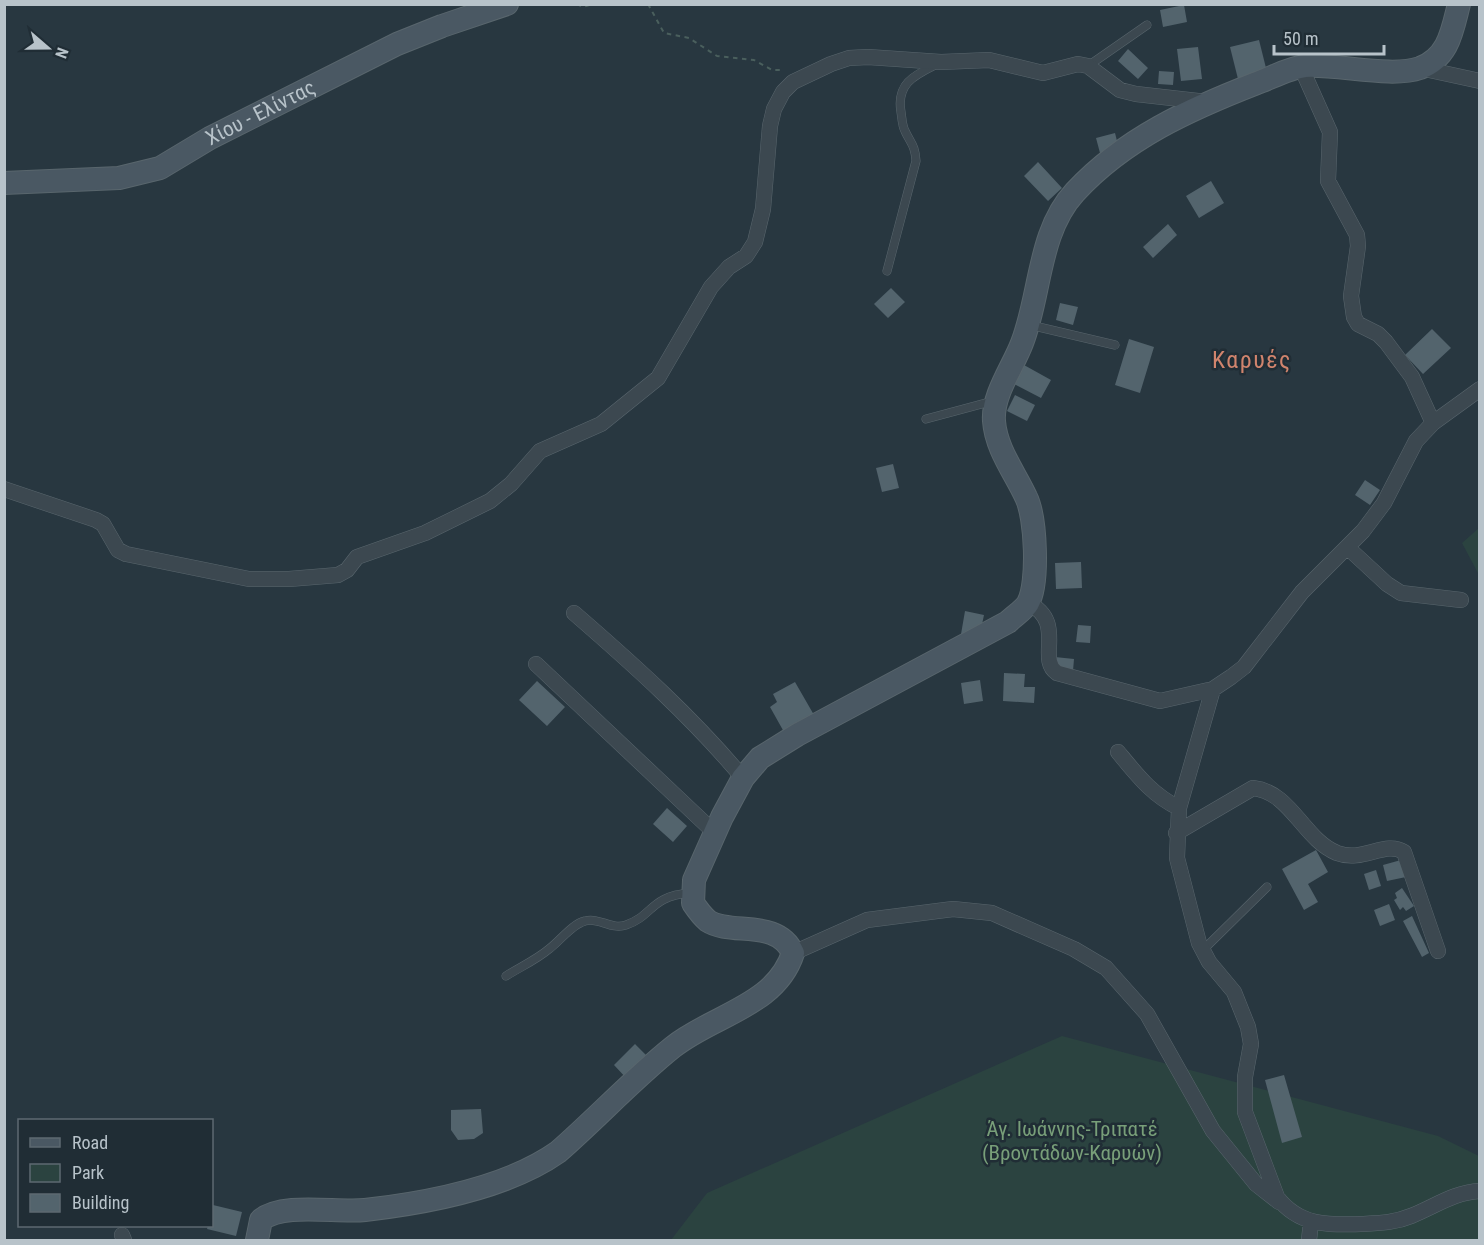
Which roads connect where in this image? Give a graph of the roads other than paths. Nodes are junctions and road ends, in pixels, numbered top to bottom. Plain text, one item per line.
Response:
1 (507, 4) edge
2 (1459, 4) edge
3 (1147, 25) dead end
4 (941, 62) junction
5 (1088, 66) junction
6 (1301, 67) junction
7 (1420, 68) junction
8 (1478, 80) edge
9 (1208, 102) junction
10 (4, 183) edge
11 (887, 271) dead end
12 (1029, 324) junction
13 (1115, 345) dead end
14 (1479, 390) edge
15 (997, 400) junction
16 (926, 419) dead end
17 (1433, 423) junction
18 (4, 489) edge
19 (1347, 547) junction
20 (1461, 600) dead end
21 (1028, 603) junction
22 (574, 614) dead end
23 (536, 664) dead end
24 (1213, 689) junction
25 (1118, 752) dead end
26 (743, 778) junction
27 (1179, 808) junction
28 (715, 833) junction
29 (1176, 833) junction
30 (1268, 887) dead end
31 (691, 893) junction
32 (1202, 951) junction
33 (1438, 951) dead end
34 (794, 953) junction
35 (506, 976) dead end
36 (1479, 1191) edge
37 (1284, 1206) junction
38 (1311, 1222) junction
39 (257, 1240) edge
40 (1309, 1240) edge

1 - 10 street, Χίου - Ελίντας
2 - 7 street
3 - 5 lane
4 - 5 street
4 - 11 lane
4 - 18 street
5 - 9 street
6 - 7 street
6 - 9 street
6 - 17 street
7 - 8 street
9 - 12 street
12 - 13 lane
12 - 15 street
14 - 17 street
15 - 16 lane
15 - 21 street
17 - 19 street
19 - 20 street
19 - 24 street
21 - 24 street
21 - 26 street
22 - 26 street
23 - 28 street
24 - 27 street
25 - 27 street
26 - 28 street
27 - 29 street
28 - 31 street
29 - 32 street
29 - 33 street
30 - 32 lane
31 - 34 street
31 - 35 lane
32 - 37 street
34 - 37 street
34 - 39 street
36 - 38 street
37 - 38 street
38 - 40 street

